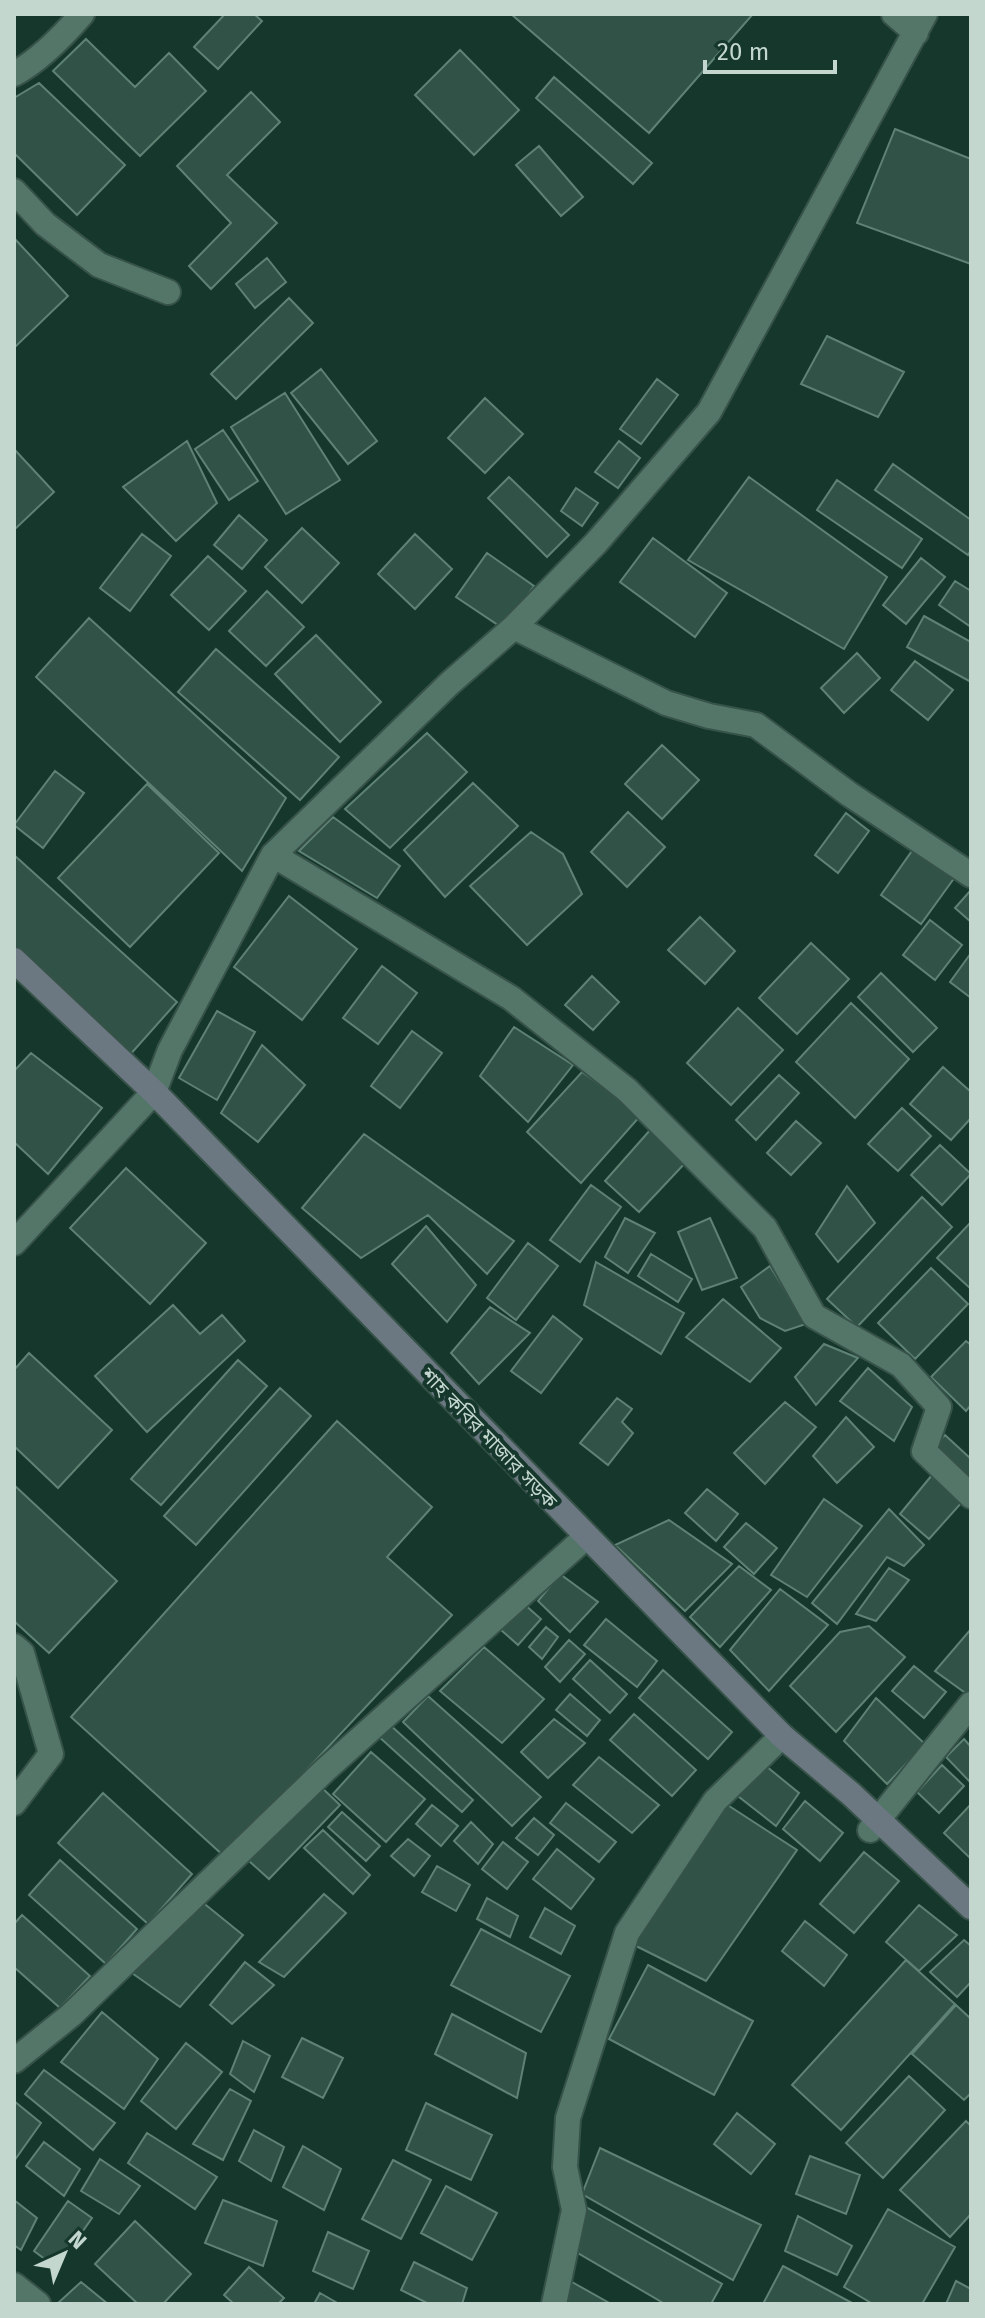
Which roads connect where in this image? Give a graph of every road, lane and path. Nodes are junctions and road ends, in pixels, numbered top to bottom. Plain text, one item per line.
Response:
1 (82, 14) edge
2 (894, 14) edge
3 (920, 23) edge
4 (14, 74) edge
5 (14, 191) edge
6 (168, 292) dead end
7 (514, 627) junction
8 (273, 855) junction
9 (971, 875) edge
10 (14, 960) edge
11 (154, 1092) junction
12 (14, 1243) edge
13 (971, 1496) edge
14 (586, 1537) junction
15 (14, 1646) edge
16 (971, 1704) edge
17 (782, 1736) junction
18 (14, 1803) edge
19 (874, 1825) junction
20 (971, 1907) edge
21 (14, 2061) edge
22 (14, 2285) edge
23 (38, 2304) edge
24 (554, 2304) edge

1 - 4 street
2 - 3 street
3 - 7 street
5 - 6 street
7 - 8 street
7 - 9 street
8 - 11 street
8 - 13 street
10 - 11 street, শাহ কবির মাজার সড়ক
11 - 12 street
11 - 14 street, শাহ কবির মাজার সড়ক
14 - 17 street, শাহ কবির মাজার সড়ক
14 - 21 street
15 - 18 street
16 - 19 street
17 - 19 street, শাহ কবির মাজার সড়ক
17 - 24 street
19 - 20 street, শাহ কবির মাজার সড়ক
22 - 23 street

